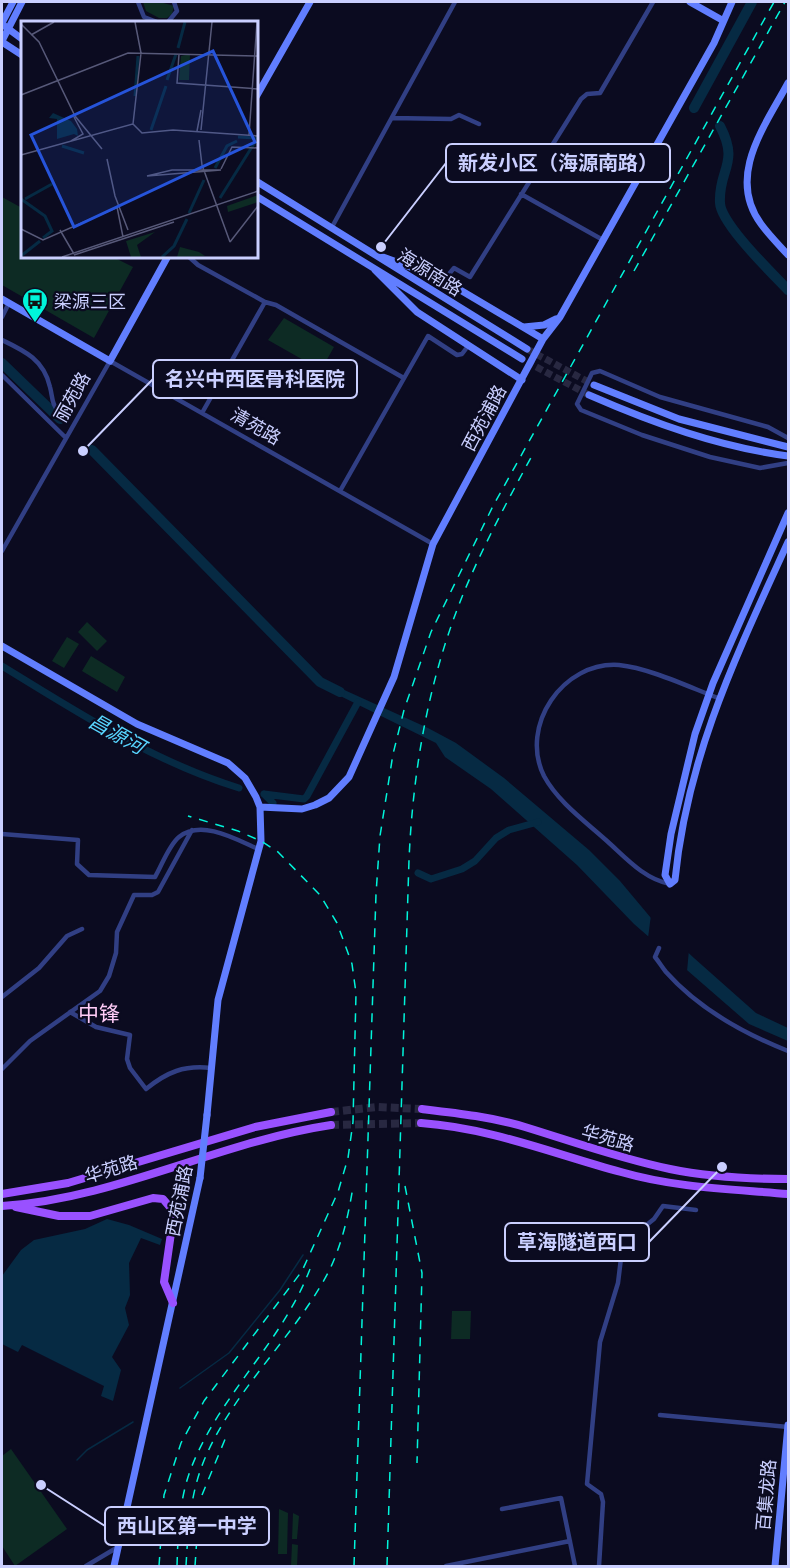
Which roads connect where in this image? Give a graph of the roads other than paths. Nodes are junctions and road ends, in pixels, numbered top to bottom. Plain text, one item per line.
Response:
1 (14, 2) edge
2 (22, 2) edge
3 (138, 2) edge
4 (174, 2) edge
5 (310, 2) edge
6 (454, 2) edge
7 (653, 2) edge
8 (690, 2) edge
9 (732, 2) edge
10 (722, 20) junction
11 (148, 21) edge
12 (169, 21) edge
13 (3, 26) edge
14 (21, 38) edge
15 (2, 41) edge
16 (21, 54) edge
17 (789, 83) edge
18 (258, 93) edge
19 (392, 118) junction
20 (479, 124) dead end
21 (258, 182) edge
22 (521, 194) junction
23 (258, 197) edge
24 (332, 227) junction
25 (603, 240) junction
26 (372, 254) junction
27 (789, 255) edge
28 (167, 258) edge
29 (190, 258) edge
30 (366, 262) junction
31 (444, 280) junction
32 (2, 299) edge
33 (265, 302) junction
34 (9, 303) junction
35 (560, 316) junction
36 (2, 317) edge
37 (522, 327) junction
38 (543, 339) junction
39 (2, 340) edge
40 (468, 346) junction
41 (527, 349) tunnel mouth
42 (522, 359) tunnel mouth
43 (110, 361) junction
44 (2, 375) edge
45 (402, 377) junction
46 (522, 380) junction
47 (594, 385) tunnel mouth
48 (589, 395) tunnel mouth
49 (60, 413) dead end
50 (202, 413) junction
51 (66, 438) junction
52 (789, 438) edge
53 (789, 447) edge
54 (789, 456) edge
55 (789, 463) edge
56 (340, 491) junction
57 (789, 513) edge
58 (789, 542) edge
59 (433, 544) junction
60 (2, 551) edge
61 (2, 646) edge
62 (709, 695) junction
63 (718, 698) junction
64 (260, 807) junction
65 (192, 830) junction
66 (2, 834) edge
67 (258, 849) junction
68 (670, 884) junction
69 (82, 929) dead end
70 (659, 948) dead end
71 (2, 997) edge
72 (70, 1012) junction
73 (789, 1051) edge
74 (210, 1068) junction
75 (2, 1069) edge
76 (422, 1109) tunnel mouth
77 (331, 1112) tunnel mouth
78 (421, 1124) tunnel mouth
79 (331, 1125) tunnel mouth
80 (789, 1179) edge
81 (2, 1194) edge
82 (789, 1195) edge
83 (5, 1206) edge
84 (696, 1210) dead end
85 (173, 1304) junction
86 (660, 1415) dead end
87 (788, 1426) edge
88 (502, 1509) dead end
89 (570, 1541) junction
90 (118, 1547) junction
91 (86, 1566) edge
92 (114, 1566) edge
93 (446, 1566) edge
94 (575, 1566) edge
95 (599, 1566) edge
96 (775, 1566) edge

1 - 13 street
2 - 13 street
3 - 11 street
4 - 12 street
5 - 18 street
6 - 19 street
7 - 22 street
8 - 10 street
9 - 10 street, 西苑浦路
10 - 25 street, 西苑浦路
13 - 14 street
13 - 15 street
15 - 16 street
17 - 27 street
19 - 20 street
19 - 24 street
21 - 24 street, 海源南路
22 - 25 street
22 - 31 street
23 - 30 street, 海源南路
24 - 26 street, 海源南路
25 - 35 street, 西苑浦路
26 - 31 street
26 - 41 street, 海源南路
28 - 43 street, 丽苑路
29 - 33 street
30 - 40 street
30 - 42 street, 海源南路
31 - 37 street
32 - 34 street, 清苑路
33 - 45 street
33 - 50 street
34 - 36 street
34 - 43 street, 清苑路
35 - 37 street
35 - 38 street, 西苑浦路
37 - 38 street
38 - 46 street, 西苑浦路
39 - 49 street
40 - 45 street
40 - 46 street
43 - 50 street, 清苑路
43 - 51 street, 丽苑路
44 - 51 street
45 - 56 street
46 - 59 street, 西苑浦路
47 - 53 street
48 - 54 street
50 - 56 street, 清苑路
51 - 60 street, 丽苑路
52 - 55 street
56 - 59 street, 清苑路
57 - 62 street
58 - 63 street
59 - 64 street, 西苑浦路
61 - 64 street
62 - 63 street
62 - 68 street
62 - 68 street
63 - 68 street
64 - 67 street, 西苑浦路
65 - 66 street
65 - 67 street
65 - 72 street
67 - 74 street, 西苑浦路
69 - 71 street
70 - 73 street
72 - 74 street
72 - 75 street
74 - 85 street, 西苑浦路, bridge
76 - 80 main road, 华苑路
77 - 81 main road, 华苑路
78 - 82 main road, 华苑路
79 - 83 main road, 华苑路
83 - 85 main road
84 - 95 street
85 - 90 street, 西苑浦路
86 - 87 street
87 - 96 street, 百集龙路
88 - 89 street
89 - 93 street
89 - 94 street
90 - 91 street
90 - 92 street, 西苑浦路

